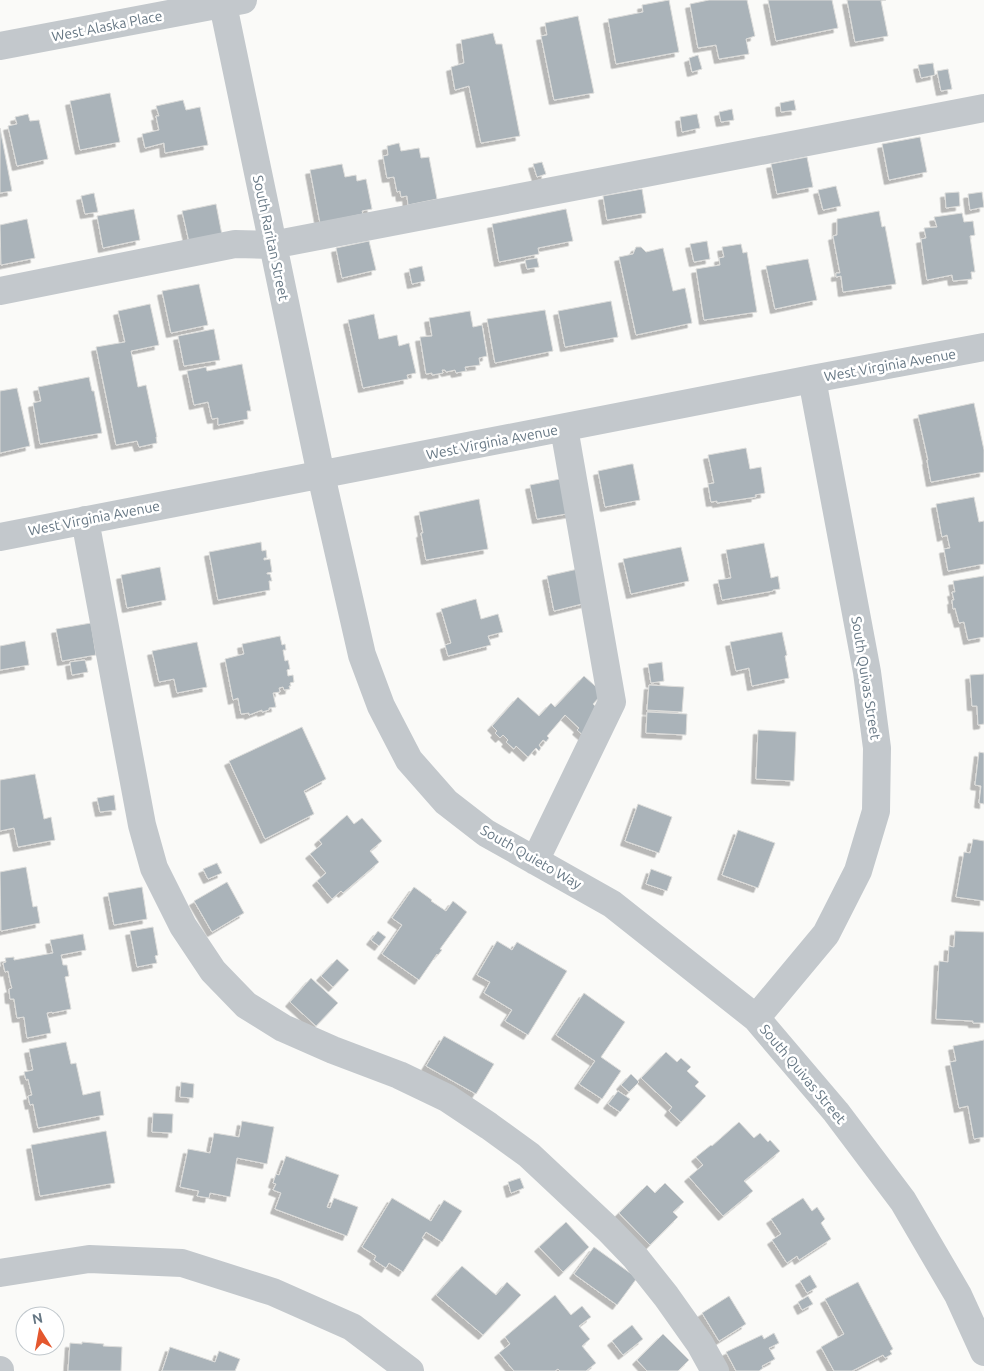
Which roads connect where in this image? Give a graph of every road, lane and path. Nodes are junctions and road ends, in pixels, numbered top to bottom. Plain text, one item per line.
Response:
1 (229, 1) edge
2 (0, 46) edge
3 (984, 108) edge
4 (272, 245) junction
5 (0, 291) edge
6 (984, 347) edge
7 (812, 379) junction
8 (564, 428) junction
9 (321, 475) junction
10 (85, 520) junction
11 (0, 537) edge
12 (535, 861) junction
13 (756, 1018) junction
14 (0, 1273) edge
15 (984, 1352) edge
16 (410, 1371) edge
17 (714, 1371) edge

1 - 2 street, West Alaska Place
1 - 4 street, South Raritan Street
3 - 4 street
4 - 5 street
4 - 9 street, South Raritan Street
6 - 7 street, West Virginia Avenue
7 - 8 street, West Virginia Avenue
7 - 13 street, South Quivas Street
8 - 9 street, West Virginia Avenue
8 - 12 street
9 - 10 street, West Virginia Avenue
9 - 12 street, South Quieto Way
10 - 11 street, West Virginia Avenue
10 - 17 street
12 - 13 street, South Quieto Way
13 - 15 street, South Quivas Street
14 - 16 street

